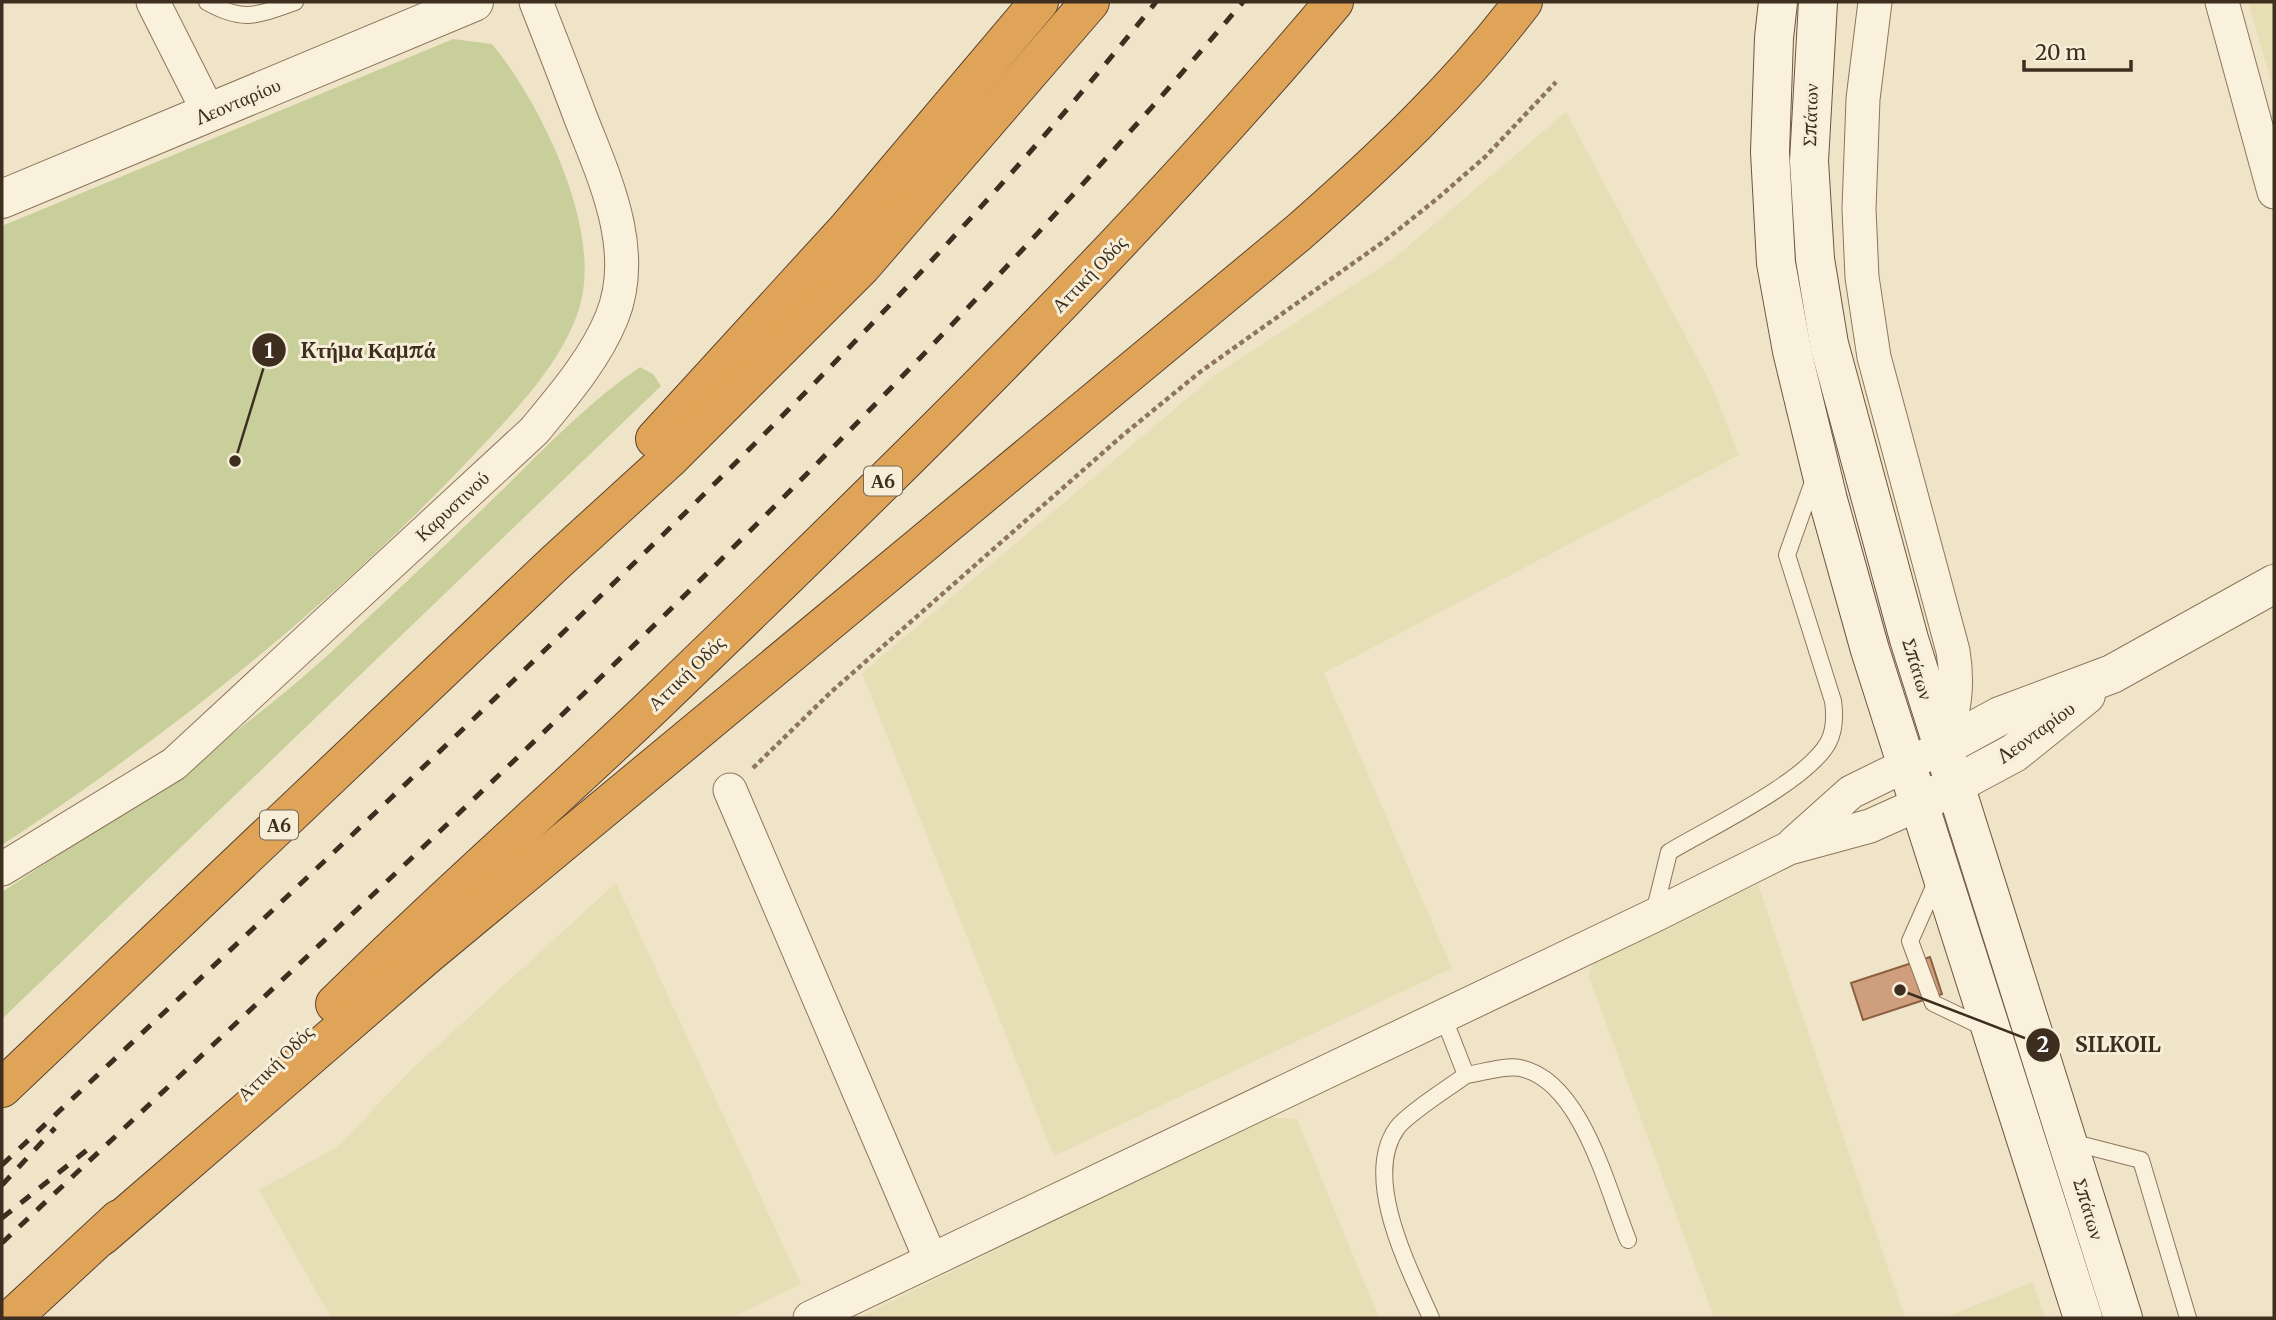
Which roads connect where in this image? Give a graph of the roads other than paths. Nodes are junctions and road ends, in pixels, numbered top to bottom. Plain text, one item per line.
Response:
1 (153, 2) edge
2 (207, 2) edge
3 (295, 2) edge
4 (474, 2) edge
5 (536, 2) edge
6 (1039, 2) edge
7 (1090, 2) edge
8 (1334, 2) edge
9 (1523, 2) edge
10 (1778, 2) edge
11 (1818, 2) edge
12 (1875, 2) edge
13 (2222, 2) edge
14 (209, 113) junction
15 (2274, 192) edge
16 (2, 199) edge
17 (1819, 463) junction
18 (556, 562) junction
19 (2274, 584) edge
20 (2112, 674) junction
21 (1943, 747) junction
22 (1907, 765) junction
23 (1955, 785) junction
24 (730, 790) road end
25 (1919, 804) junction
26 (1789, 848) junction
27 (2, 869) edge
28 (1941, 871) junction
29 (1653, 916) junction
30 (1443, 1016) junction
31 (1992, 1031) junction
32 (1466, 1075) junction
33 (2, 1088) edge
34 (2068, 1142) junction
35 (102, 1236) junction
36 (1629, 1240) dead end
37 (931, 1260) junction
38 (12, 1318) edge
39 (810, 1318) edge
40 (1431, 1318) edge
41 (2083, 1318) edge
42 (2123, 1318) edge
43 (2188, 1318) edge

1 - 14 street
2 - 3 lane
4 - 14 main road, Λεονταρίου
5 - 27 street, Καρυστινού
6 - 18 highway
7 - 18 highway, Α6
8 - 35 highway, Αττική Οδός / Α6
9 - 35 highway
10 - 17 main road, Σπάτων
11 - 21 main road, Σπάτων
12 - 21 street
13 - 15 street
14 - 16 main road, Λεονταρίου
17 - 22 main road, Σπάτων
17 - 29 lane
18 - 33 highway, Α6
19 - 20 main road, Λεονταρίου
20 - 21 main road, Λεονταρίου
20 - 23 main road, Λεονταρίου
21 - 22 street
21 - 23 main road, Σπάτων
22 - 25 main road, Σπάτων
22 - 26 street
23 - 25 main road, Λεονταρίου
23 - 34 main road, Σπάτων
24 - 37 street
25 - 26 street
25 - 28 main road, Σπάτων
26 - 29 street
28 - 31 main road, Σπάτων
28 - 31 lane
29 - 30 street
30 - 32 lane
30 - 37 street
31 - 41 main road, Σπάτων
32 - 36 lane
32 - 40 lane
34 - 42 main road, Σπάτων
34 - 43 lane
35 - 38 highway, Αττική Οδός / Α6
37 - 39 street

